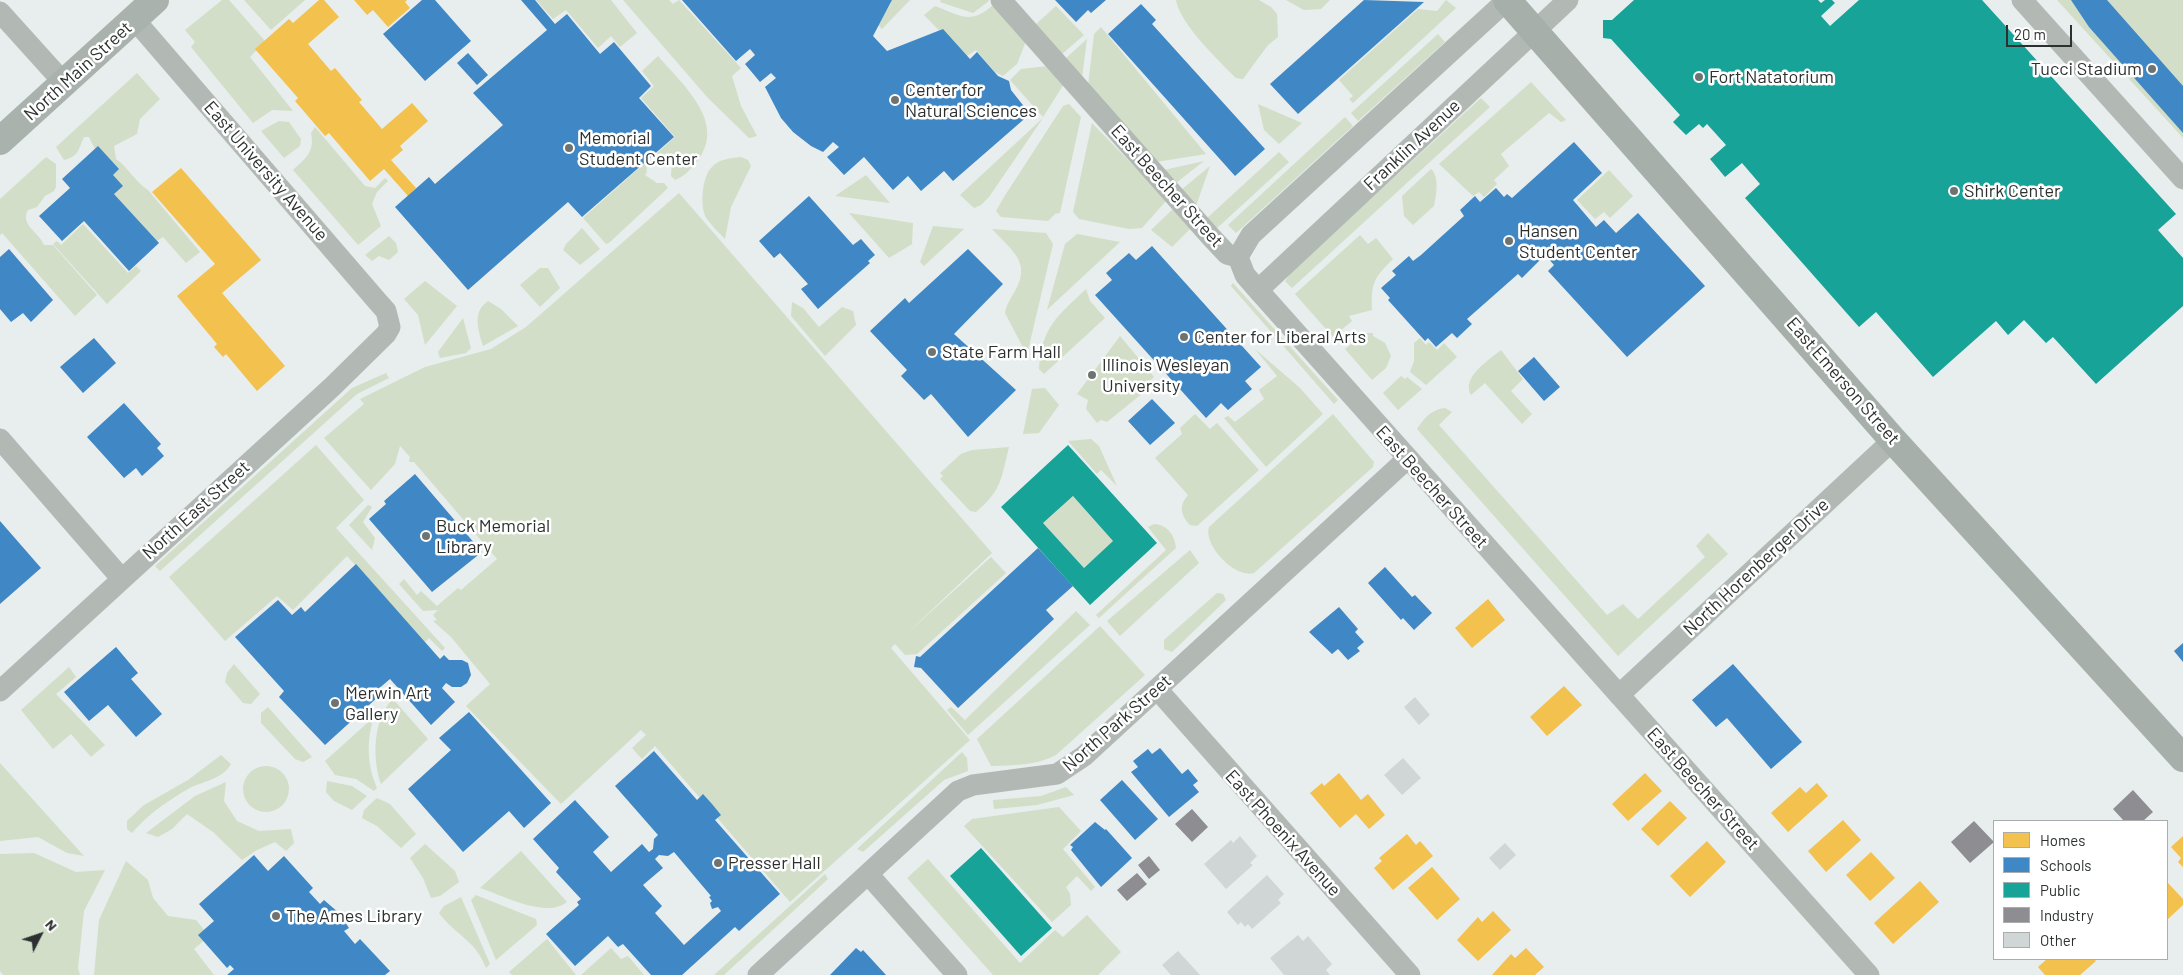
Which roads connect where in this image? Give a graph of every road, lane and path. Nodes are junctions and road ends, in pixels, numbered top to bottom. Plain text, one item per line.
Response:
1 (156, 0) edge
2 (1001, 0) edge
3 (1507, 0) edge
4 (1568, 0) edge
5 (2022, 0) edge
6 (0, 12) edge
7 (134, 19) junction
8 (1535, 30) junction
9 (64, 83) junction
10 (0, 141) edge
11 (2183, 179) edge
12 (1238, 257) junction
13 (1258, 290) junction
14 (390, 327) joint
15 (0, 439) edge
16 (1893, 440) junction
17 (1407, 459) junction
18 (121, 578) junction
19 (1157, 689) junction
20 (0, 691) edge
21 (1619, 695) junction
22 (2183, 758) edge
23 (868, 874) junction
24 (758, 975) edge
25 (957, 975) edge
26 (1410, 975) edge
27 (1869, 975) edge

1 - 7 main road, North Main Street
2 - 12 street, East Beecher Street
3 - 8 main road, East Emerson Street
3 - 12 street
4 - 8 street, Franklin Avenue
5 - 11 street
6 - 9 street
7 - 9 main road, North Main Street
7 - 14 street, East University Avenue
8 - 13 street, Franklin Avenue
8 - 16 main road, East Emerson Street
9 - 10 main road, North Main Street
12 - 13 street, East Beecher Street
13 - 17 street, East Beecher Street
14 - 18 street, North East Street
15 - 18 street
16 - 21 street, North Horenberger Drive
16 - 22 main road, East Emerson Street
17 - 19 street, North Park Street
17 - 21 street, East Beecher Street
18 - 20 street, North East Street
19 - 23 street, North Park Street
19 - 26 street, East Phoenix Avenue
21 - 27 street, East Beecher Street
23 - 24 street, North Park Street
23 - 25 street

